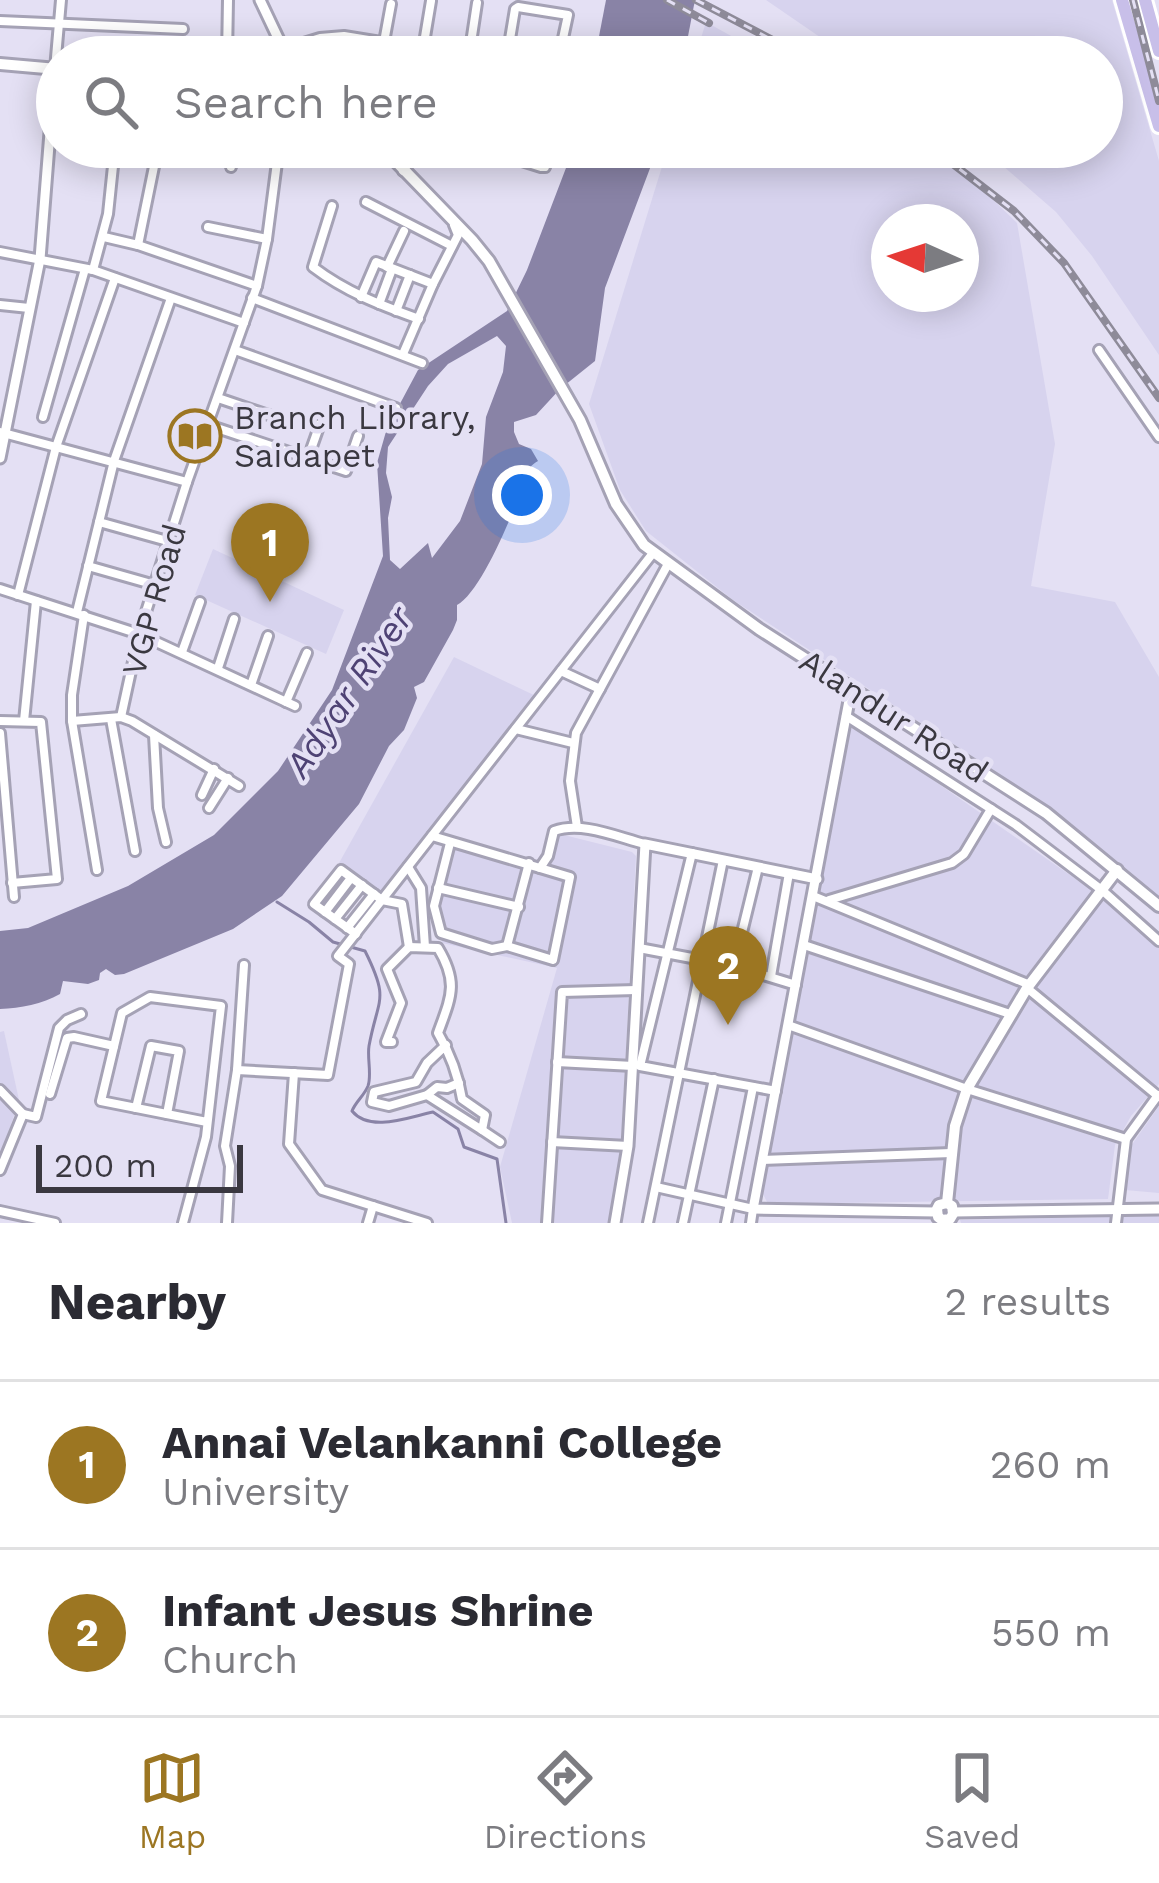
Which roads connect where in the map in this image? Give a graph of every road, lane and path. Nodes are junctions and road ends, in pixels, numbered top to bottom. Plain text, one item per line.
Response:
1 (61, 0) edge
2 (228, 0) edge
3 (260, 0) edge
4 (1122, 0) edge
5 (1144, 0) edge
6 (431, 1) edge
7 (477, 3) edge
8 (391, 4) dead end
9 (0, 21) edge
10 (59, 25) junction
11 (183, 29) dead end
12 (58, 36) edge
13 (227, 36) edge
14 (277, 36) edge
15 (386, 36) edge
16 (427, 36) edge
17 (473, 36) edge
18 (511, 36) edge
19 (564, 36) edge
20 (1159, 50) edge
21 (0, 64) edge
22 (36, 67) edge
23 (1159, 126) edge
24 (48, 168) edge
25 (112, 168) edge
26 (154, 168) edge
27 (276, 168) edge
28 (404, 168) edge
29 (410, 168) edge
30 (408, 172) junction
31 (366, 202) dead end
32 (332, 206) dead end
33 (208, 227) dead end
34 (404, 231) dead end
35 (104, 237) junction
36 (268, 239) junction
37 (138, 245) junction
38 (452, 246) junction
39 (0, 252) edge
40 (40, 259) junction
41 (390, 268) junction
42 (89, 270) junction
43 (410, 275) junction
44 (115, 278) junction
45 (433, 284) junction
46 (257, 286) junction
47 (361, 297) junction
48 (171, 298) junction
49 (252, 298) junction
50 (379, 304) junction
51 (0, 305) edge
52 (29, 308) junction
53 (396, 311) junction
54 (418, 320) junction
55 (244, 323) junction
56 (235, 350) junction
57 (1100, 350) dead end
58 (403, 354) junction
59 (422, 363) dead end
60 (218, 398) junction
61 (396, 408) dead end
62 (43, 417) dead end
63 (277, 418) dead end
64 (320, 424) dead end
65 (208, 425) junction
66 (2, 433) edge
67 (358, 436) dead end
68 (1159, 437) edge
69 (56, 447) junction
70 (0, 458) edge
71 (308, 458) junction
72 (113, 461) junction
73 (188, 482) junction
74 (99, 522) junction
75 (171, 542) junction
76 (652, 553) junction
77 (668, 564) junction
78 (88, 566) junction
79 (154, 585) junction
80 (0, 590) edge
81 (18, 596) junction
82 (36, 601) junction
83 (200, 602) dead end
84 (81, 614) junction
85 (234, 619) dead end
86 (139, 634) junction
87 (268, 636) dead end
88 (182, 652) junction
89 (307, 652) dead end
90 (218, 668) junction
91 (561, 671) junction
92 (250, 685) junction
93 (600, 689) junction
94 (851, 690) junction
95 (846, 716) junction
96 (116, 718) junction
97 (0, 721) edge
98 (24, 721) junction
99 (72, 721) junction
100 (516, 728) junction
101 (0, 734) edge
102 (154, 734) junction
103 (573, 743) junction
104 (214, 770) junction
105 (228, 778) junction
106 (239, 786) dead end
107 (202, 795) dead end
108 (3, 806) edge
109 (209, 808) dead end
110 (991, 808) junction
111 (577, 827) junction
112 (432, 836) junction
113 (166, 842) dead end
114 (449, 843) junction
115 (645, 844) junction
116 (135, 851) dead end
117 (692, 854) junction
118 (723, 860) junction
119 (529, 863) junction
120 (408, 867) junction
121 (758, 867) junction
122 (540, 868) junction
123 (98, 870) dead end
124 (1117, 870) junction
125 (789, 873) junction
126 (817, 879) junction
127 (12, 883) junction
128 (362, 885) junction
129 (438, 888) junction
130 (1103, 891) junction
131 (813, 896) junction
132 (14, 897) dead end
133 (378, 897) junction
134 (826, 901) junction
135 (1159, 906) edge
136 (519, 907) junction
137 (335, 919) junction
138 (351, 931) junction
139 (1159, 941) edge
140 (804, 945) junction
141 (507, 946) junction
142 (409, 947) junction
143 (425, 947) junction
144 (637, 948) junction
145 (668, 953) junction
146 (703, 959) junction
147 (244, 965) dead end
148 (734, 966) junction
149 (771, 976) junction
150 (796, 985) junction
151 (1029, 986) junction
152 (636, 990) junction
153 (81, 1013) dead end
154 (1010, 1014) junction
155 (788, 1025) junction
156 (392, 1042) dead end
157 (114, 1046) junction
158 (446, 1046) junction
159 (557, 1062) junction
160 (637, 1066) junction
161 (237, 1070) junction
162 (294, 1073) junction
163 (680, 1073) junction
164 (714, 1079) junction
165 (416, 1082) junction
166 (459, 1083) junction
167 (753, 1087) junction
168 (967, 1089) junction
169 (0, 1090) edge
170 (776, 1091) junction
171 (50, 1094) dead end
172 (423, 1096) junction
173 (1158, 1096) edge
174 (136, 1108) junction
175 (23, 1114) junction
176 (167, 1114) junction
177 (207, 1122) junction
178 (482, 1130) junction
179 (1126, 1138) junction
180 (500, 1142) dead end
181 (552, 1142) junction
182 (628, 1146) junction
183 (951, 1154) junction
184 (762, 1160) junction
185 (0, 1170) edge
186 (656, 1187) junction
187 (689, 1195) junction
188 (730, 1204) junction
189 (373, 1206) junction
190 (753, 1209) junction
191 (1159, 1209) edge
192 (0, 1210) edge
193 (1116, 1210) junction
194 (946, 1216) edge
195 (996, 1217) edge
196 (1025, 1217) edge
197 (55, 1223) edge
198 (183, 1223) edge
199 (227, 1223) edge
200 (368, 1223) edge
201 (427, 1223) edge
202 (548, 1223) edge
203 (615, 1223) edge
204 (648, 1223) edge
205 (683, 1223) edge
206 (726, 1223) edge
207 (751, 1223) edge
208 (1116, 1223) edge

1 - 10 street
2 - 13 street
3 - 14 street
4 - 23 main road
5 - 20 main road
6 - 16 street
7 - 17 street
8 - 15 street
9 - 10 street
10 - 11 street
10 - 12 street
18 - 19 street
21 - 22 main road
24 - 40 street
25 - 35 street
26 - 37 street
27 - 36 street, VGP Road
28 - 30 main road
29 - 30 street
30 - 38 street
30 - 76 main road, Alandur Road
31 - 38 street
32 - 47 street
33 - 36 street
34 - 41 street
35 - 37 street
35 - 42 street
36 - 46 street, VGP Road
37 - 46 street
38 - 45 street
39 - 40 street
40 - 42 street
40 - 52 street
41 - 43 street
41 - 47 street
41 - 50 street
42 - 44 street
42 - 62 street
43 - 45 street
43 - 53 street
44 - 48 street
44 - 69 street
45 - 54 street
46 - 49 street, VGP Road
47 - 50 street
48 - 55 street
48 - 72 street
49 - 55 street, VGP Road
49 - 58 street
50 - 53 street
51 - 52 street
52 - 66 street
53 - 54 street
54 - 58 street
55 - 56 street, VGP Road
56 - 60 street, VGP Road
56 - 61 street
57 - 68 street
58 - 59 street
60 - 63 street
60 - 65 street, VGP Road
64 - 71 street
65 - 71 street
65 - 73 street, VGP Road
66 - 69 street
66 - 70 street
67 - 71 street
69 - 72 street
69 - 81 street
72 - 73 street
72 - 74 street
73 - 75 street, VGP Road
74 - 75 street
74 - 78 street
75 - 79 street, VGP Road
76 - 77 main road, Alandur Road
76 - 91 street
77 - 93 street
77 - 94 main road, Alandur Road
78 - 79 street
78 - 84 street
79 - 86 street, VGP Road
80 - 81 street
81 - 82 street
82 - 84 street
82 - 98 street
83 - 88 street
84 - 86 street
84 - 99 street
85 - 90 street
86 - 88 street
86 - 96 street, VGP Road
87 - 92 street
88 - 90 street
89 - 92 street
90 - 92 street
91 - 93 street
91 - 100 street
93 - 103 street
94 - 95 street
94 - 124 main road, Alandur Road
95 - 110 street
95 - 126 street
96 - 99 street
96 - 102 street
96 - 116 street
97 - 98 street
98 - 127 street
99 - 123 street
100 - 103 street
100 - 112 street
101 - 108 street
102 - 104 street
102 - 113 street
103 - 111 street
104 - 105 street
104 - 107 street
105 - 106 street
105 - 109 street
108 - 127 street
110 - 130 street
110 - 134 street
111 - 115 street
111 - 122 street
112 - 114 street
112 - 120 street
114 - 119 street
114 - 129 street
115 - 117 street
115 - 144 street
117 - 118 street
117 - 145 street
118 - 121 street
118 - 146 street
119 - 122 street
119 - 136 street
120 - 133 street
120 - 143 street
121 - 125 street
121 - 148 street
122 - 141 street
124 - 130 main road
124 - 135 main road, Alandur Road
125 - 126 street
125 - 149 street
126 - 131 street
127 - 132 street
128 - 133 street
128 - 137 street
128 - 137 street
129 - 136 street
129 - 141 street
130 - 139 street
130 - 151 main road
131 - 134 street
131 - 140 street
133 - 138 street
133 - 142 street
134 - 151 street
136 - 141 street
137 - 138 street
138 - 162 street
140 - 150 street
140 - 154 street
142 - 143 street
142 - 156 street
143 - 158 street
144 - 145 street
144 - 152 street
145 - 146 street
145 - 160 street
146 - 148 street
146 - 163 street
147 - 161 street
148 - 149 street
149 - 150 street
150 - 155 street
151 - 154 main road
151 - 173 street
152 - 159 street
152 - 160 street
153 - 175 street
154 - 168 main road
155 - 168 street
155 - 170 street
157 - 171 street
157 - 174 street
157 - 177 street
158 - 165 street
158 - 166 street
159 - 160 street
159 - 181 street
160 - 163 street
160 - 182 street
161 - 162 street
161 - 199 street
162 - 189 street
163 - 164 street
163 - 186 street
164 - 167 street
164 - 187 street
165 - 172 street
165 - 172 street
166 - 172 street
166 - 178 street
167 - 170 street
167 - 188 street
168 - 179 street
168 - 183 main road
169 - 175 street
170 - 184 street
172 - 178 street
173 - 179 street
174 - 176 street
174 - 176 street
175 - 185 street
176 - 177 street
177 - 198 street
178 - 180 street
179 - 193 street
181 - 182 street
181 - 202 street
182 - 203 street
183 - 184 street
183 - 194 main road
184 - 190 street
186 - 187 street
186 - 204 street
187 - 188 street
187 - 205 street
188 - 190 street
188 - 206 street
189 - 200 street
189 - 201 street
190 - 194 street
190 - 207 street
191 - 193 street
192 - 197 street
193 - 196 street
193 - 208 street
194 - 195 street
195 - 196 street

